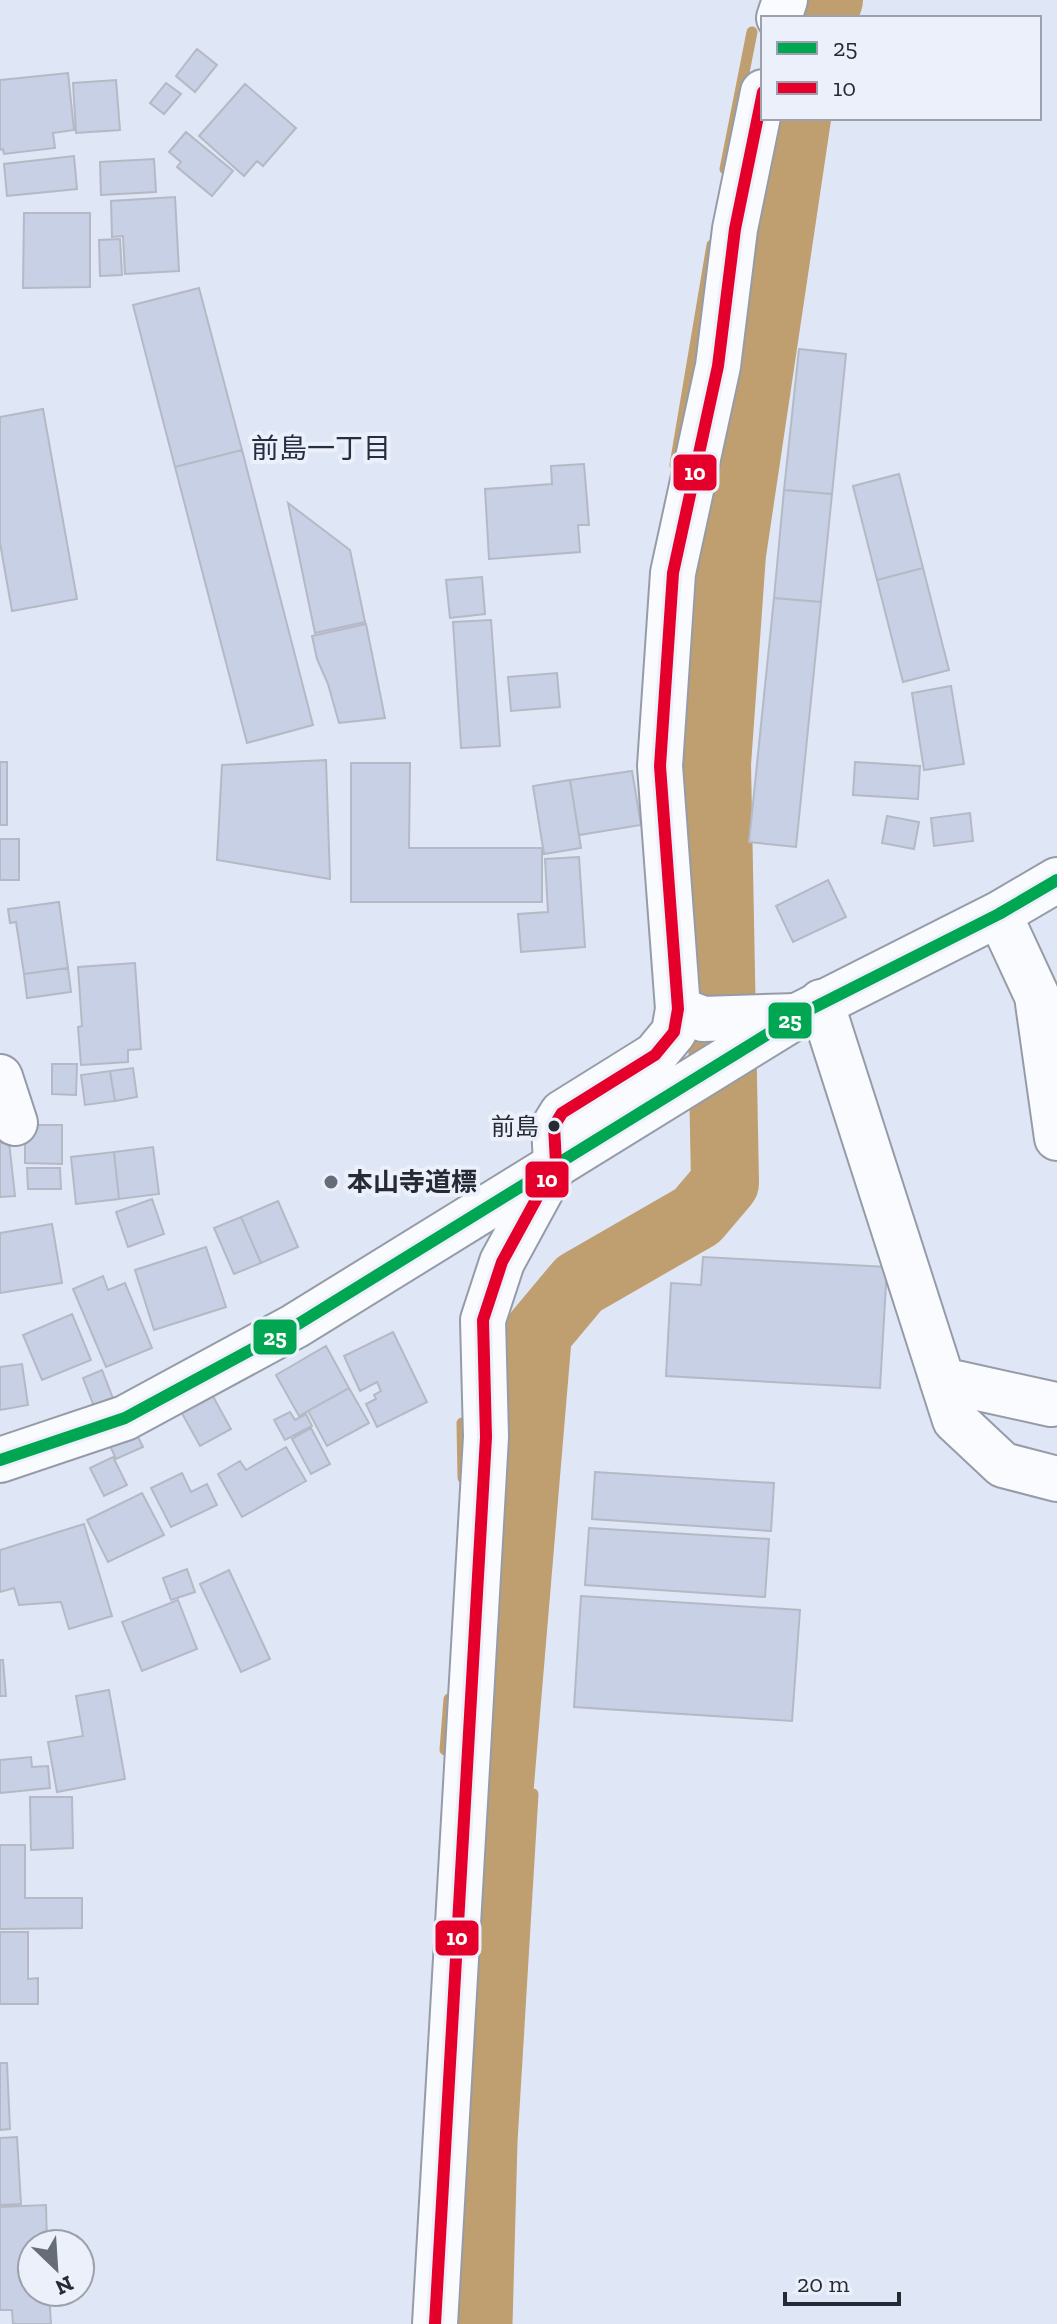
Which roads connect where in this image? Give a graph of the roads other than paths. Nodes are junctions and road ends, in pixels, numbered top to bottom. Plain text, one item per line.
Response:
1 (761, 102) edge
2 (1057, 880) edge
3 (999, 914) junction
4 (678, 1009) junction
5 (809, 1009) junction
6 (0, 1077) edge
7 (15, 1123) dead end
8 (1057, 1138) edge
9 (556, 1163) junction
10 (942, 1380) junction
11 (1051, 1404) dead end
12 (0, 1460) edge
13 (1057, 1479) edge
14 (435, 2324) edge

1 - 4 street
2 - 3 street
3 - 5 street
3 - 8 street
4 - 5 street
4 - 9 street
5 - 9 street
5 - 10 street
6 - 7 street
9 - 12 street
9 - 14 street
10 - 11 street
10 - 13 street

